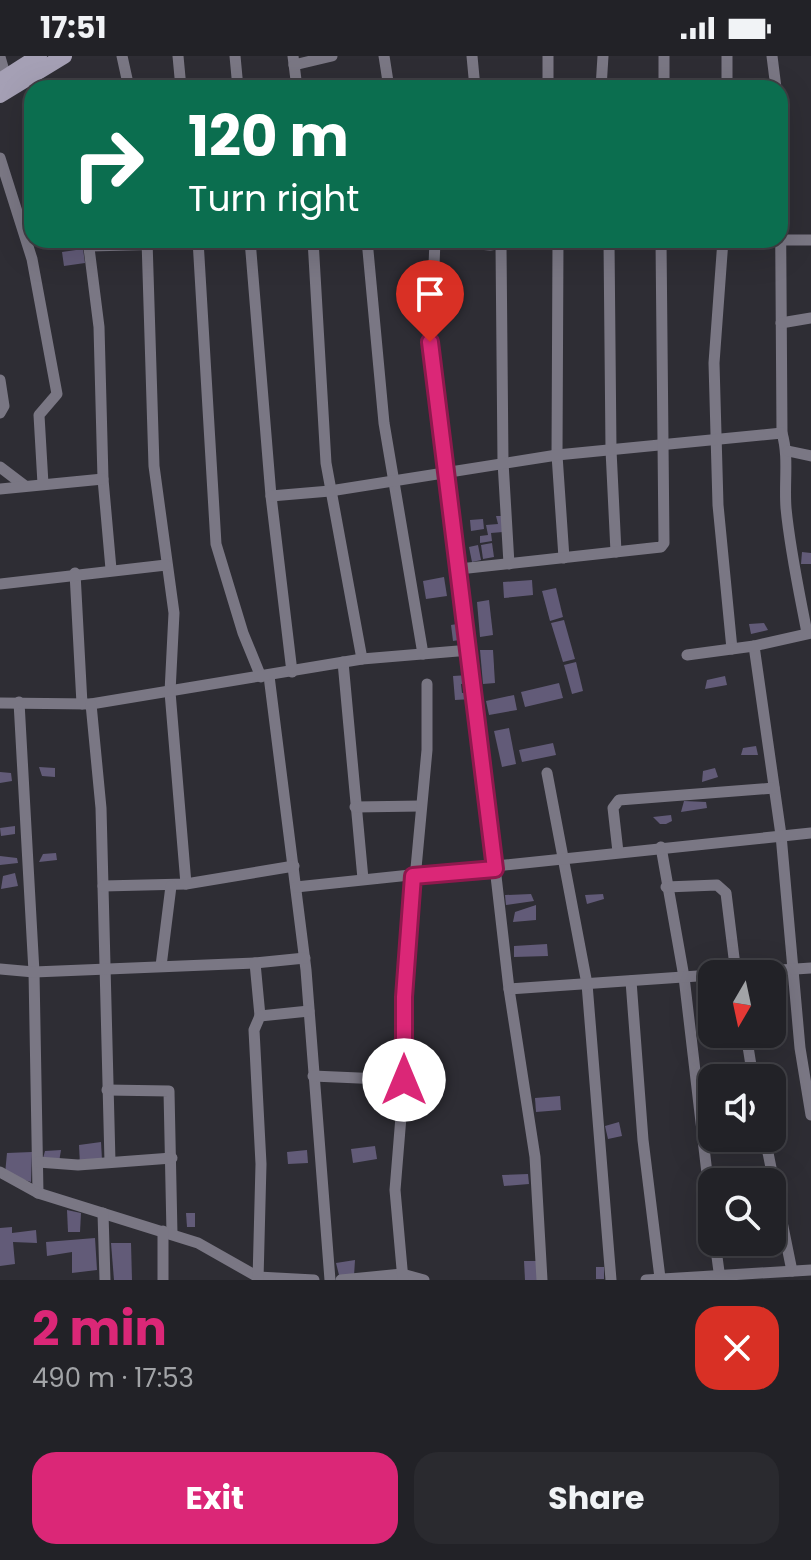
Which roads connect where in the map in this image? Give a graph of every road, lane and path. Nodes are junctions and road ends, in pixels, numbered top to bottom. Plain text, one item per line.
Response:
1 (39, 56) edge
2 (64, 56) edge
3 (122, 56) edge
4 (178, 56) edge
5 (235, 56) edge
6 (332, 56) edge
7 (384, 56) edge
8 (472, 56) edge
9 (548, 56) edge
10 (603, 56) edge
11 (664, 56) edge
12 (727, 56) edge
13 (772, 56) edge
14 (0, 57) edge
15 (294, 61) edge
16 (39, 80) edge
17 (127, 80) edge
18 (180, 80) edge
19 (237, 80) edge
20 (388, 80) edge
21 (474, 80) edge
22 (548, 80) edge
23 (602, 80) edge
24 (664, 80) edge
25 (727, 80) edge
26 (775, 80) edge
27 (24, 83) edge
28 (4, 86) edge
29 (0, 158) edge
30 (24, 234) edge
31 (811, 240) edge
32 (788, 242) edge
33 (29, 248) edge
34 (90, 248) edge
35 (147, 248) edge
36 (198, 248) edge
37 (251, 248) edge
38 (315, 248) edge
39 (368, 248) edge
40 (434, 248) edge
41 (494, 248) edge
42 (558, 248) edge
43 (605, 248) edge
44 (661, 248) edge
45 (722, 248) edge
46 (783, 248) edge
47 (811, 318) edge
48 (781, 323) junction
49 (0, 380) edge
50 (0, 413) edge
51 (782, 433) junction
52 (717, 440) junction
53 (661, 444) junction
54 (611, 450) junction
55 (788, 451) junction
56 (557, 455) junction
57 (811, 456) edge
58 (503, 462) junction
59 (0, 467) edge
60 (444, 471) junction
61 (103, 479) junction
62 (396, 480) junction
63 (43, 484) junction
64 (25, 486) junction
65 (0, 489) edge
66 (330, 491) junction
67 (271, 496) junction
68 (616, 552) junction
69 (564, 558) junction
70 (509, 564) junction
71 (166, 565) junction
72 (111, 569) junction
73 (459, 569) junction
74 (75, 573) junction
75 (0, 584) edge
76 (809, 633) edge
77 (754, 646) junction
78 (732, 649) junction
79 (470, 650) junction
80 (423, 654) junction
81 (687, 655) dead end
82 (362, 659) junction
83 (343, 662) junction
84 (292, 672) junction
85 (265, 677) junction
86 (427, 684) dead end
87 (170, 692) junction
88 (19, 702) junction
89 (0, 703) edge
90 (86, 704) junction
91 (547, 773) dead end
92 (774, 788) junction
93 (421, 806) junction
94 (355, 807) junction
95 (811, 833) edge
96 (781, 835) junction
97 (661, 847) junction
98 (618, 852) junction
99 (564, 860) junction
100 (294, 866) junction
101 (495, 869) junction
102 (413, 876) junction
103 (363, 879) junction
104 (186, 884) junction
105 (103, 886) junction
106 (171, 886) junction
107 (296, 887) junction
108 (666, 887) junction
109 (305, 958) junction
110 (734, 960) edge
111 (255, 963) junction
112 (161, 966) junction
113 (811, 968) edge
114 (0, 969) edge
115 (103, 969) junction
116 (793, 969) junction
117 (786, 970) edge
118 (34, 972) junction
119 (698, 976) edge
120 (684, 977) junction
121 (631, 981) junction
122 (587, 984) junction
123 (509, 989) junction
124 (309, 1011) junction
125 (260, 1016) junction
126 (313, 1076) junction
127 (404, 1080) junction
128 (107, 1090) junction
129 (811, 1115) edge
130 (768, 1152) edge
131 (172, 1158) junction
132 (38, 1162) junction
133 (110, 1162) junction
134 (706, 1168) edge
135 (0, 1172) edge
136 (38, 1193) junction
137 (103, 1213) junction
138 (168, 1232) junction
139 (717, 1256) edge
140 (811, 1270) edge
141 (792, 1271) junction
142 (778, 1276) edge
143 (402, 1277) edge
144 (258, 1278) edge
145 (720, 1278) edge
146 (294, 1279) edge
147 (668, 1279) edge
148 (105, 1280) edge
149 (163, 1280) edge
150 (314, 1280) edge
151 (330, 1280) edge
152 (341, 1280) edge
153 (424, 1280) edge
154 (542, 1280) edge
155 (611, 1280) edge
156 (646, 1280) edge

1 - 28 main road
2 - 16 main road
3 - 17 street
4 - 18 street
5 - 19 street
6 - 15 street
7 - 20 street
8 - 21 street
9 - 22 street
10 - 23 street
11 - 24 street
12 - 25 street
13 - 26 street
14 - 28 street
27 - 28 main road
29 - 30 street
31 - 32 street
33 - 63 street
34 - 61 street
35 - 71 street
36 - 85 street
37 - 67 street
38 - 66 street
39 - 62 street
40 - 60 street
41 - 58 street
42 - 56 street
43 - 54 street
44 - 53 street
45 - 52 street
46 - 48 street
47 - 48 street
48 - 51 street
49 - 50 street
51 - 52 street
51 - 55 street
52 - 53 street
52 - 78 street
53 - 54 street
53 - 68 street
54 - 56 street
54 - 68 street
55 - 57 street
55 - 76 street
56 - 58 street
56 - 69 street
58 - 60 street
58 - 70 street
59 - 64 street
60 - 62 street
60 - 73 street
61 - 63 street
61 - 72 street
62 - 66 street
62 - 80 street
63 - 64 street
64 - 65 street
66 - 67 street
66 - 82 street
67 - 84 street
68 - 69 street
69 - 70 street
70 - 73 street
71 - 72 street
71 - 87 street
72 - 74 street
73 - 79 street
74 - 75 street
74 - 90 street
76 - 77 street
77 - 78 street
77 - 92 street
78 - 81 street
79 - 80 street
79 - 101 street
80 - 82 street
82 - 83 street
83 - 84 street
83 - 94 street
84 - 85 street
85 - 87 street
85 - 100 street
86 - 93 street
87 - 90 street
87 - 104 street
88 - 89 street
88 - 90 street
88 - 118 street
90 - 105 street
91 - 99 street
92 - 96 street
92 - 98 street
93 - 94 street
93 - 102 street
94 - 103 street
95 - 96 street
96 - 97 street
96 - 116 street
97 - 98 street
97 - 108 street
98 - 99 street
99 - 101 street
99 - 122 street
100 - 104 street
100 - 107 street
101 - 102 street
101 - 123 street
102 - 103 street
102 - 127 street
103 - 107 street
104 - 106 street
105 - 106 street
105 - 115 street
106 - 112 street
107 - 109 street
108 - 110 street
108 - 120 street
109 - 111 street
109 - 124 street
111 - 112 street
111 - 125 street
112 - 115 street
113 - 116 street
114 - 118 street
115 - 118 street
115 - 128 street
116 - 117 street
116 - 129 street
118 - 132 street
119 - 120 street
120 - 121 street
120 - 134 street
121 - 122 street
121 - 147 street
122 - 123 street
122 - 155 street
123 - 154 street
124 - 125 street
124 - 126 street
125 - 144 street
126 - 127 street
126 - 151 street
127 - 143 street
128 - 131 street
128 - 133 street
130 - 141 street
131 - 133 street
131 - 138 street
132 - 133 street
132 - 136 street
135 - 136 street
136 - 137 street
137 - 138 street
137 - 148 street
138 - 144 street
138 - 149 street
139 - 145 street
140 - 141 street
141 - 142 street
142 - 145 street
143 - 152 street
143 - 153 street
144 - 146 street
145 - 147 street
146 - 150 street
147 - 156 street

